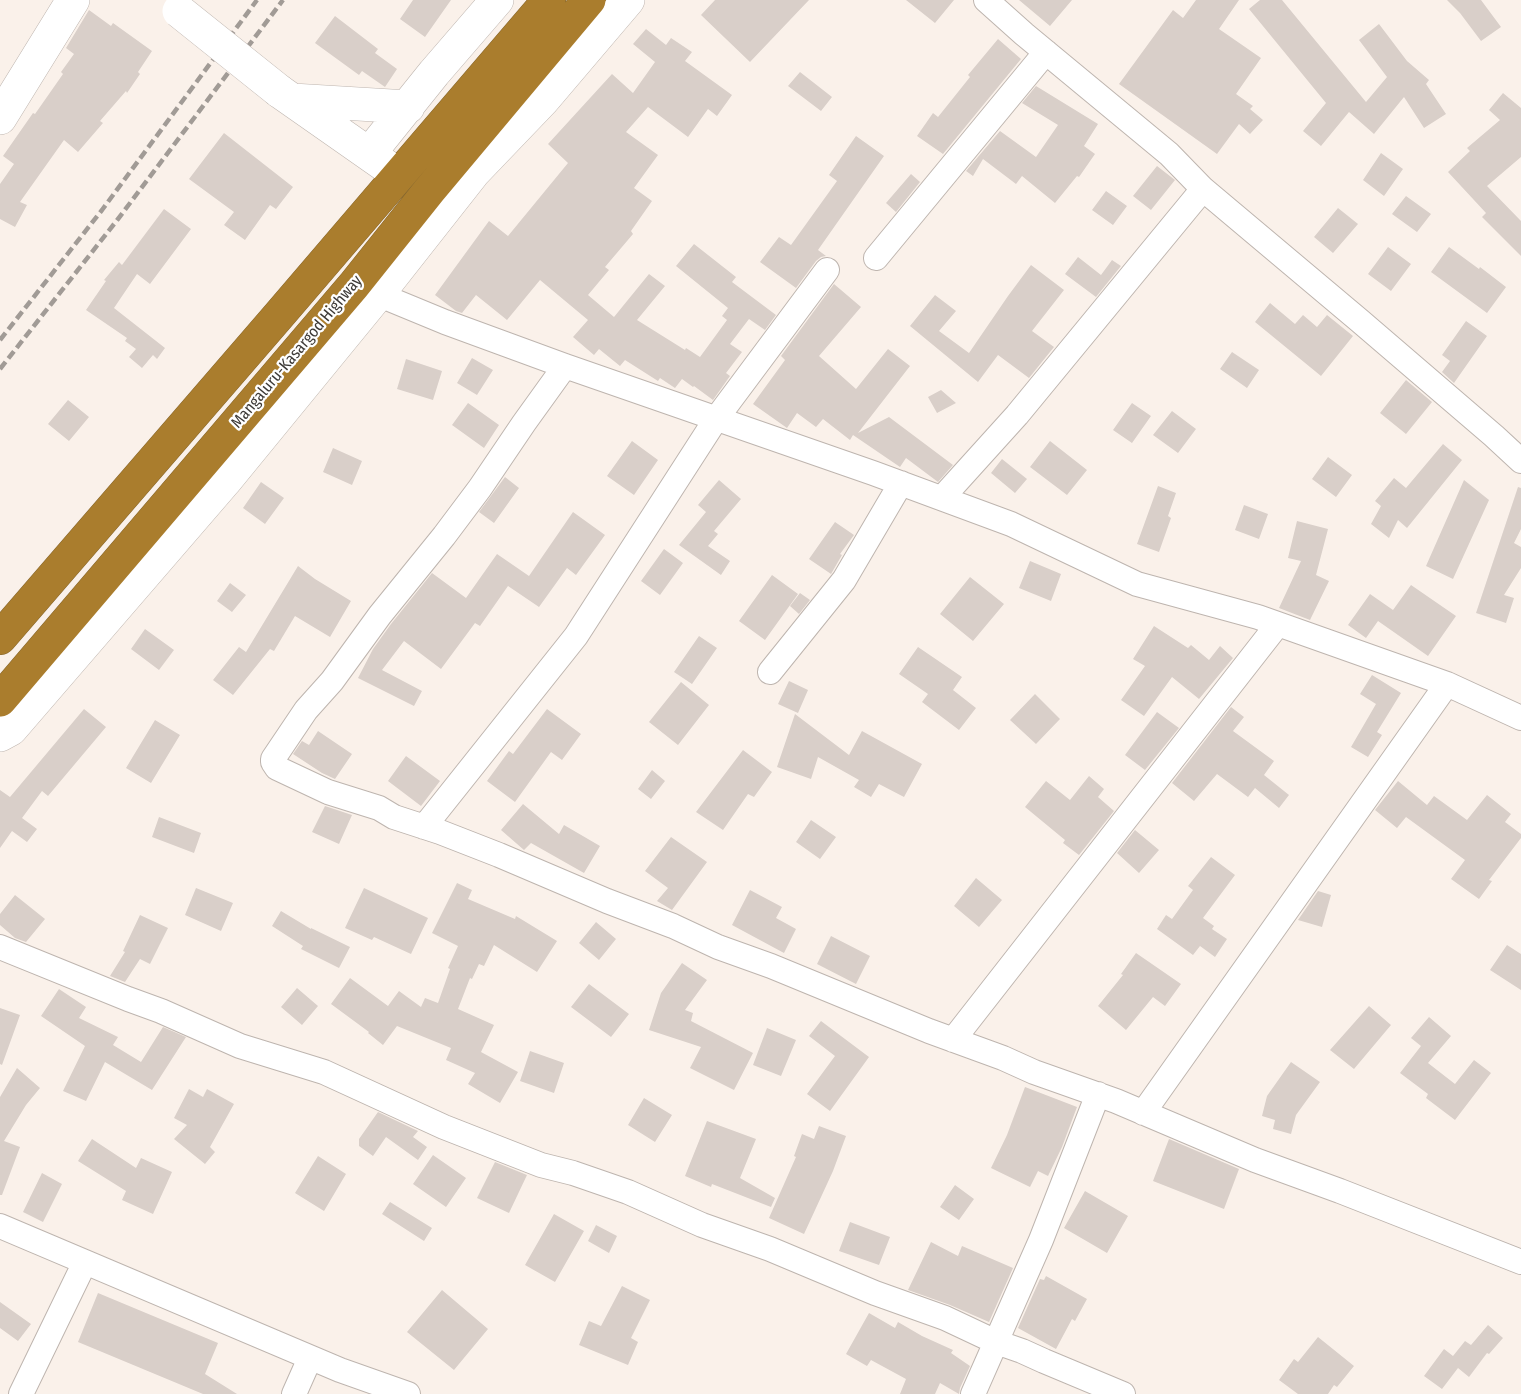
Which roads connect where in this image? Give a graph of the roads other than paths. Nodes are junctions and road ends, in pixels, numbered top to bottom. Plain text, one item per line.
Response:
1 (73, 0) edge
2 (497, 0) edge
3 (549, 0) edge
4 (628, 0) edge
5 (986, 0) edge
6 (589, 1) edge
7 (175, 4) edge
8 (1046, 52) junction
9 (286, 95) junction
10 (408, 106) junction
11 (0, 117) edge
12 (369, 154) junction
13 (474, 172) junction
14 (398, 175) junction
15 (1203, 189) junction
16 (429, 190) junction
17 (876, 258) dead end
18 (827, 270) dead end
19 (366, 290) junction
20 (565, 366) junction
21 (716, 419) junction
22 (1521, 461) edge
23 (901, 483) junction
24 (942, 498) junction
25 (1278, 624) junction
26 (0, 638) edge
27 (770, 672) dead end
28 (1447, 684) junction
29 (0, 700) edge
30 (1521, 718) edge
31 (0, 735) edge
32 (424, 827) junction
33 (0, 947) edge
34 (952, 1040) junction
35 (1098, 1094) junction
36 (1143, 1113) junction
37 (0, 1226) edge
38 (86, 1262) junction
39 (1521, 1262) edge
40 (996, 1342) junction
41 (310, 1358) junction
42 (21, 1394) edge
43 (294, 1394) edge
44 (408, 1394) edge
45 (973, 1394) edge
46 (1124, 1394) edge

1 - 11 street
2 - 10 street
3 - 14 highway
4 - 13 street
5 - 8 street
6 - 16 highway, Mangaluru-Kasargod Highway
7 - 9 street, bridge
8 - 15 street
8 - 17 street
9 - 10 street
9 - 12 street
10 - 12 street
12 - 14 street
13 - 16 street
13 - 19 street
14 - 26 highway
15 - 22 street
15 - 24 street
16 - 19 highway, Mangaluru-Kasargod Highway
18 - 21 street
19 - 20 street
19 - 29 highway, Mangaluru-Kasargod Highway
19 - 31 street
20 - 21 street
20 - 32 street
21 - 23 street
21 - 32 street
23 - 24 street
23 - 27 street
24 - 25 street
25 - 28 street
25 - 34 street
28 - 30 street
28 - 36 street
32 - 34 street
33 - 40 street
34 - 35 street
35 - 36 street
35 - 40 street
36 - 39 street
37 - 38 street
38 - 41 street
38 - 42 street
40 - 45 street
40 - 46 street
41 - 43 street
41 - 44 street

